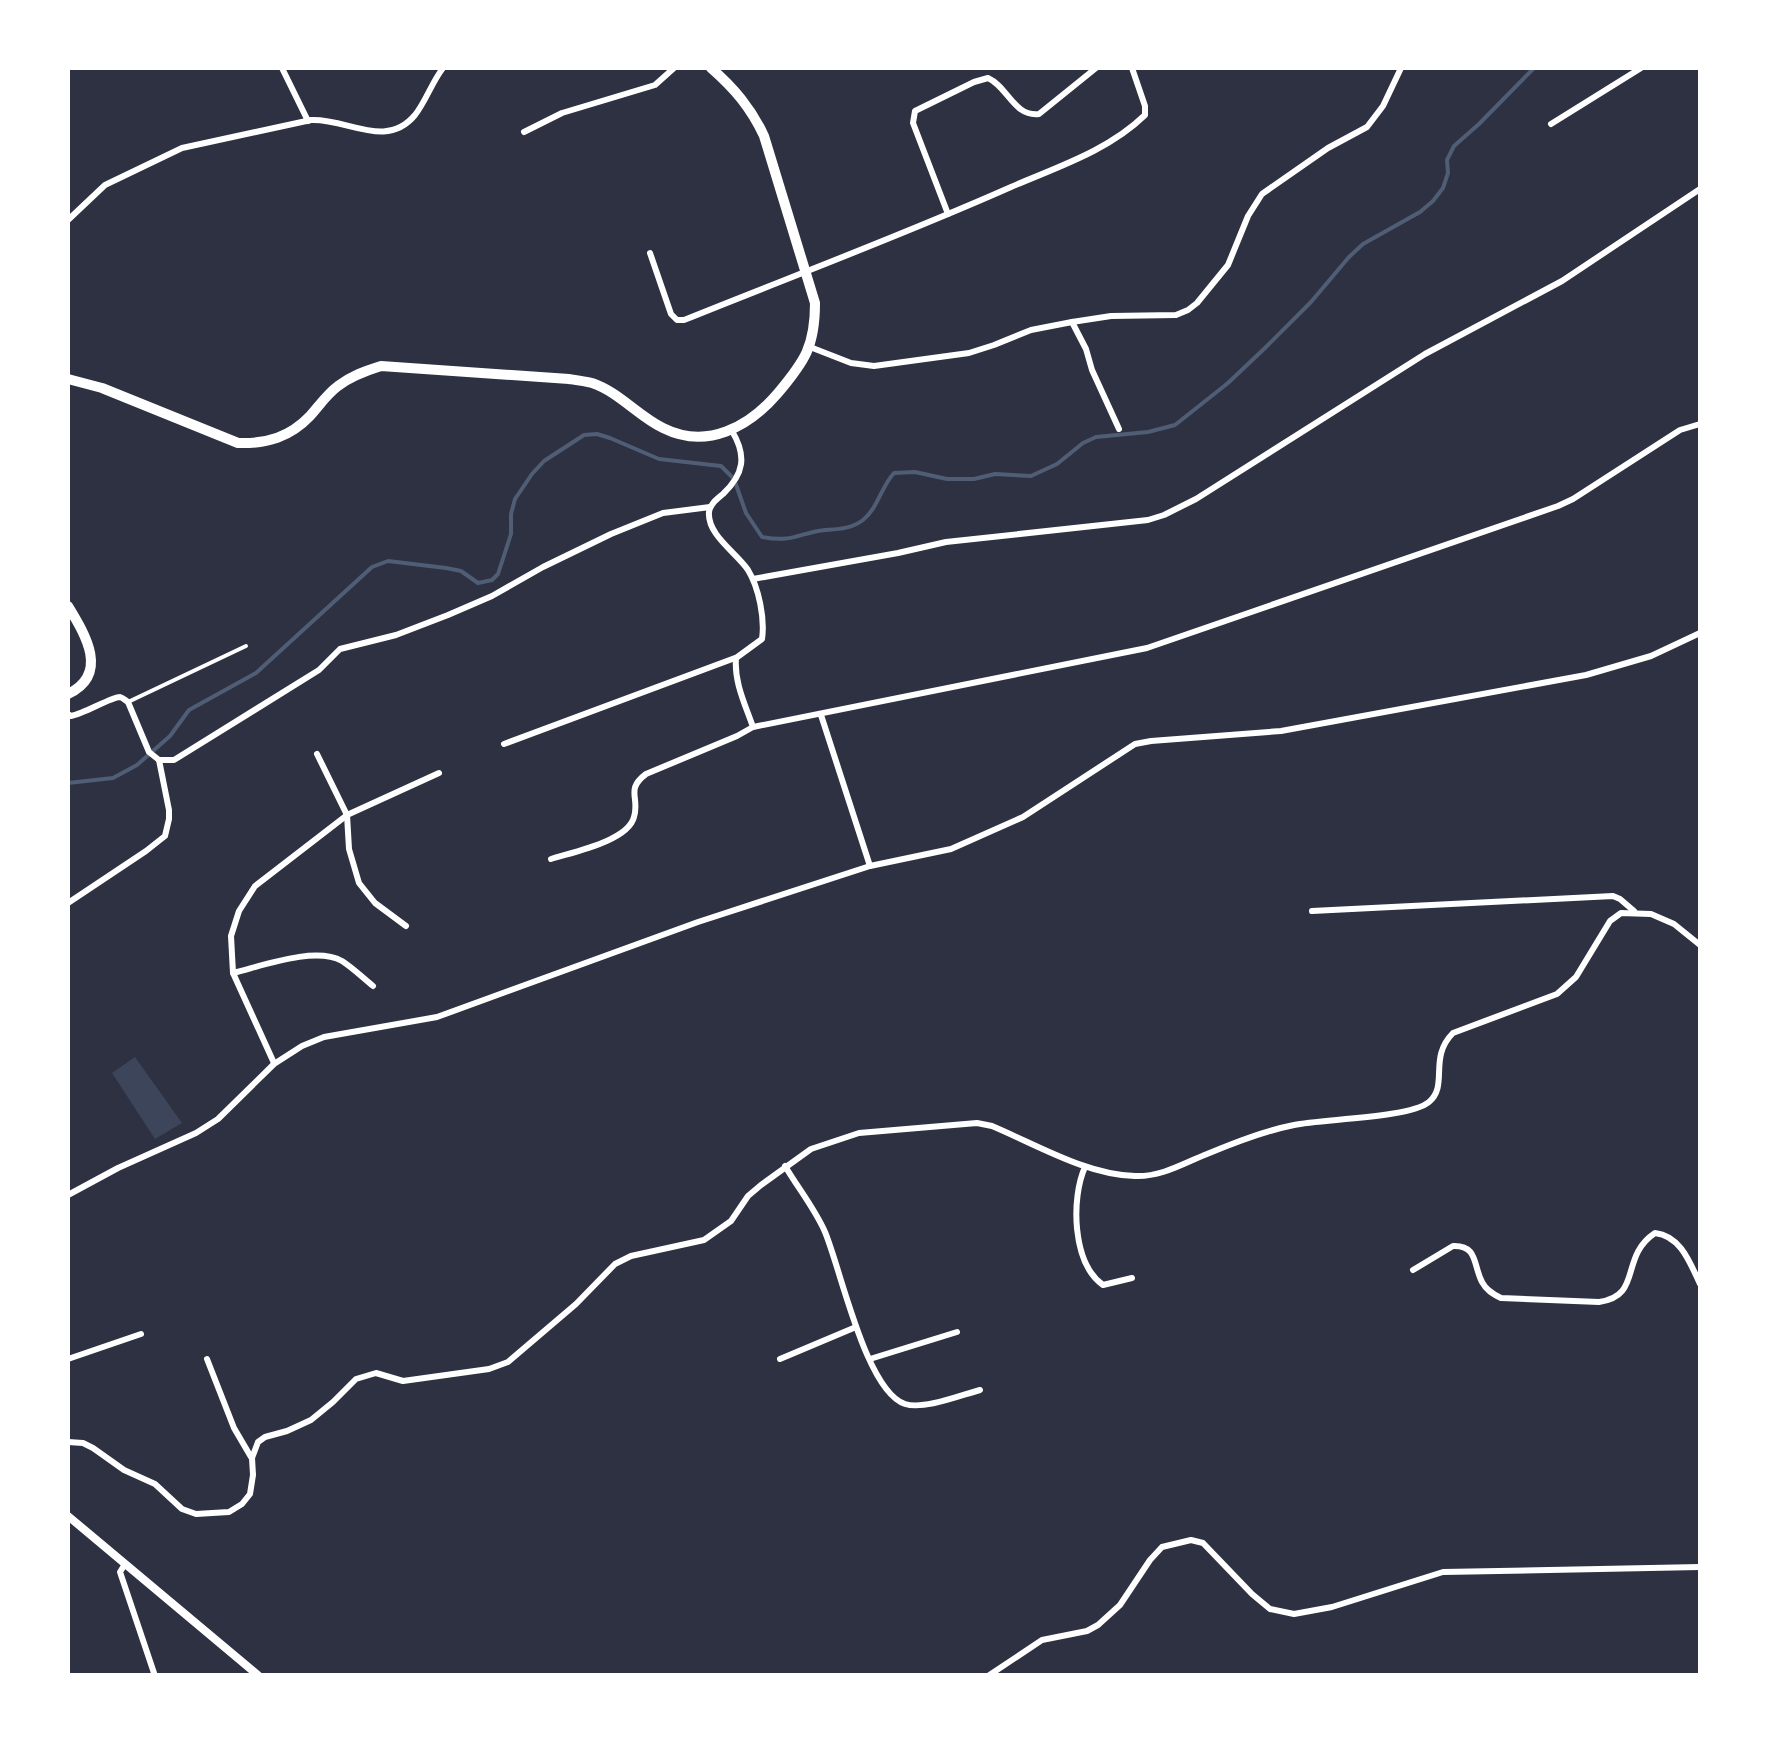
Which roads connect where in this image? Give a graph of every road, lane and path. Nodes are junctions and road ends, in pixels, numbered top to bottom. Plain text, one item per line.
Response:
1 (282, 68) edge
2 (444, 68) edge
3 (674, 68) edge
4 (711, 68) edge
5 (1096, 68) edge
6 (1132, 68) edge
7 (1401, 68) edge
8 (1641, 68) edge
9 (308, 121) junction
10 (1551, 124) dead end
11 (524, 132) dead end
12 (1700, 190) edge
13 (948, 214) junction
14 (68, 220) edge
15 (650, 253) dead end
16 (804, 271) junction
17 (1072, 322) junction
18 (810, 347) junction
19 (68, 378) edge
20 (1700, 424) edge
21 (1119, 428) dead end
22 (732, 431) junction
23 (710, 507) junction
24 (752, 579) junction
25 (68, 606) edge
26 (1700, 632) edge
27 (246, 646) dead end
28 (736, 658) junction
29 (68, 694) edge
30 (128, 702) junction
31 (68, 714) edge
32 (821, 714) junction
33 (753, 726) junction
34 (504, 744) dead end
35 (316, 754) dead end
36 (159, 760) junction
37 (438, 773) dead end
38 (347, 814) junction
39 (552, 859) dead end
40 (870, 866) junction
41 (68, 903) edge
42 (1312, 911) dead end
43 (1635, 912) junction
44 (406, 926) dead end
45 (1700, 945) edge
46 (234, 973) junction
47 (373, 986) dead end
48 (274, 1064) junction
49 (785, 1166) junction
50 (1085, 1166) junction
51 (68, 1195) edge
52 (1412, 1270) dead end
53 (1132, 1278) dead end
54 (1700, 1284) edge
55 (856, 1327) junction
56 (957, 1332) dead end
57 (141, 1334) dead end
58 (780, 1359) dead end
59 (870, 1359) junction
60 (68, 1360) edge
61 (207, 1360) dead end
62 (980, 1390) dead end
63 (68, 1442) edge
64 (252, 1458) junction
65 (68, 1516) edge
66 (125, 1564) junction
67 (1700, 1567) edge
68 (156, 1676) edge
69 (259, 1676) edge
70 (988, 1676) edge

1 - 9 street
2 - 9 street
3 - 11 street
4 - 16 main road
5 - 13 street
6 - 13 street
7 - 17 street
8 - 10 street
9 - 14 street
12 - 24 street
13 - 16 street
15 - 16 street
16 - 18 main road
17 - 18 street
17 - 21 street
18 - 22 main road
19 - 22 main road
20 - 32 street
22 - 23 street
23 - 24 street
23 - 36 street
24 - 28 street
25 - 29 main road
26 - 40 street
27 - 30 lane
28 - 33 street
28 - 34 street
30 - 31 street
30 - 36 street
32 - 33 street
32 - 40 street
33 - 39 street
35 - 38 street
36 - 41 street
37 - 38 street
38 - 44 street
38 - 46 street
40 - 48 street
42 - 43 street
43 - 45 street
43 - 50 street
46 - 47 street
46 - 48 street
48 - 51 street
49 - 50 street
49 - 55 street
49 - 64 street
50 - 53 street
52 - 54 street
55 - 58 street
55 - 59 street
56 - 59 street
57 - 60 street
59 - 62 street
61 - 64 street
63 - 64 street
65 - 66 street
66 - 68 street
66 - 69 street
67 - 70 street

